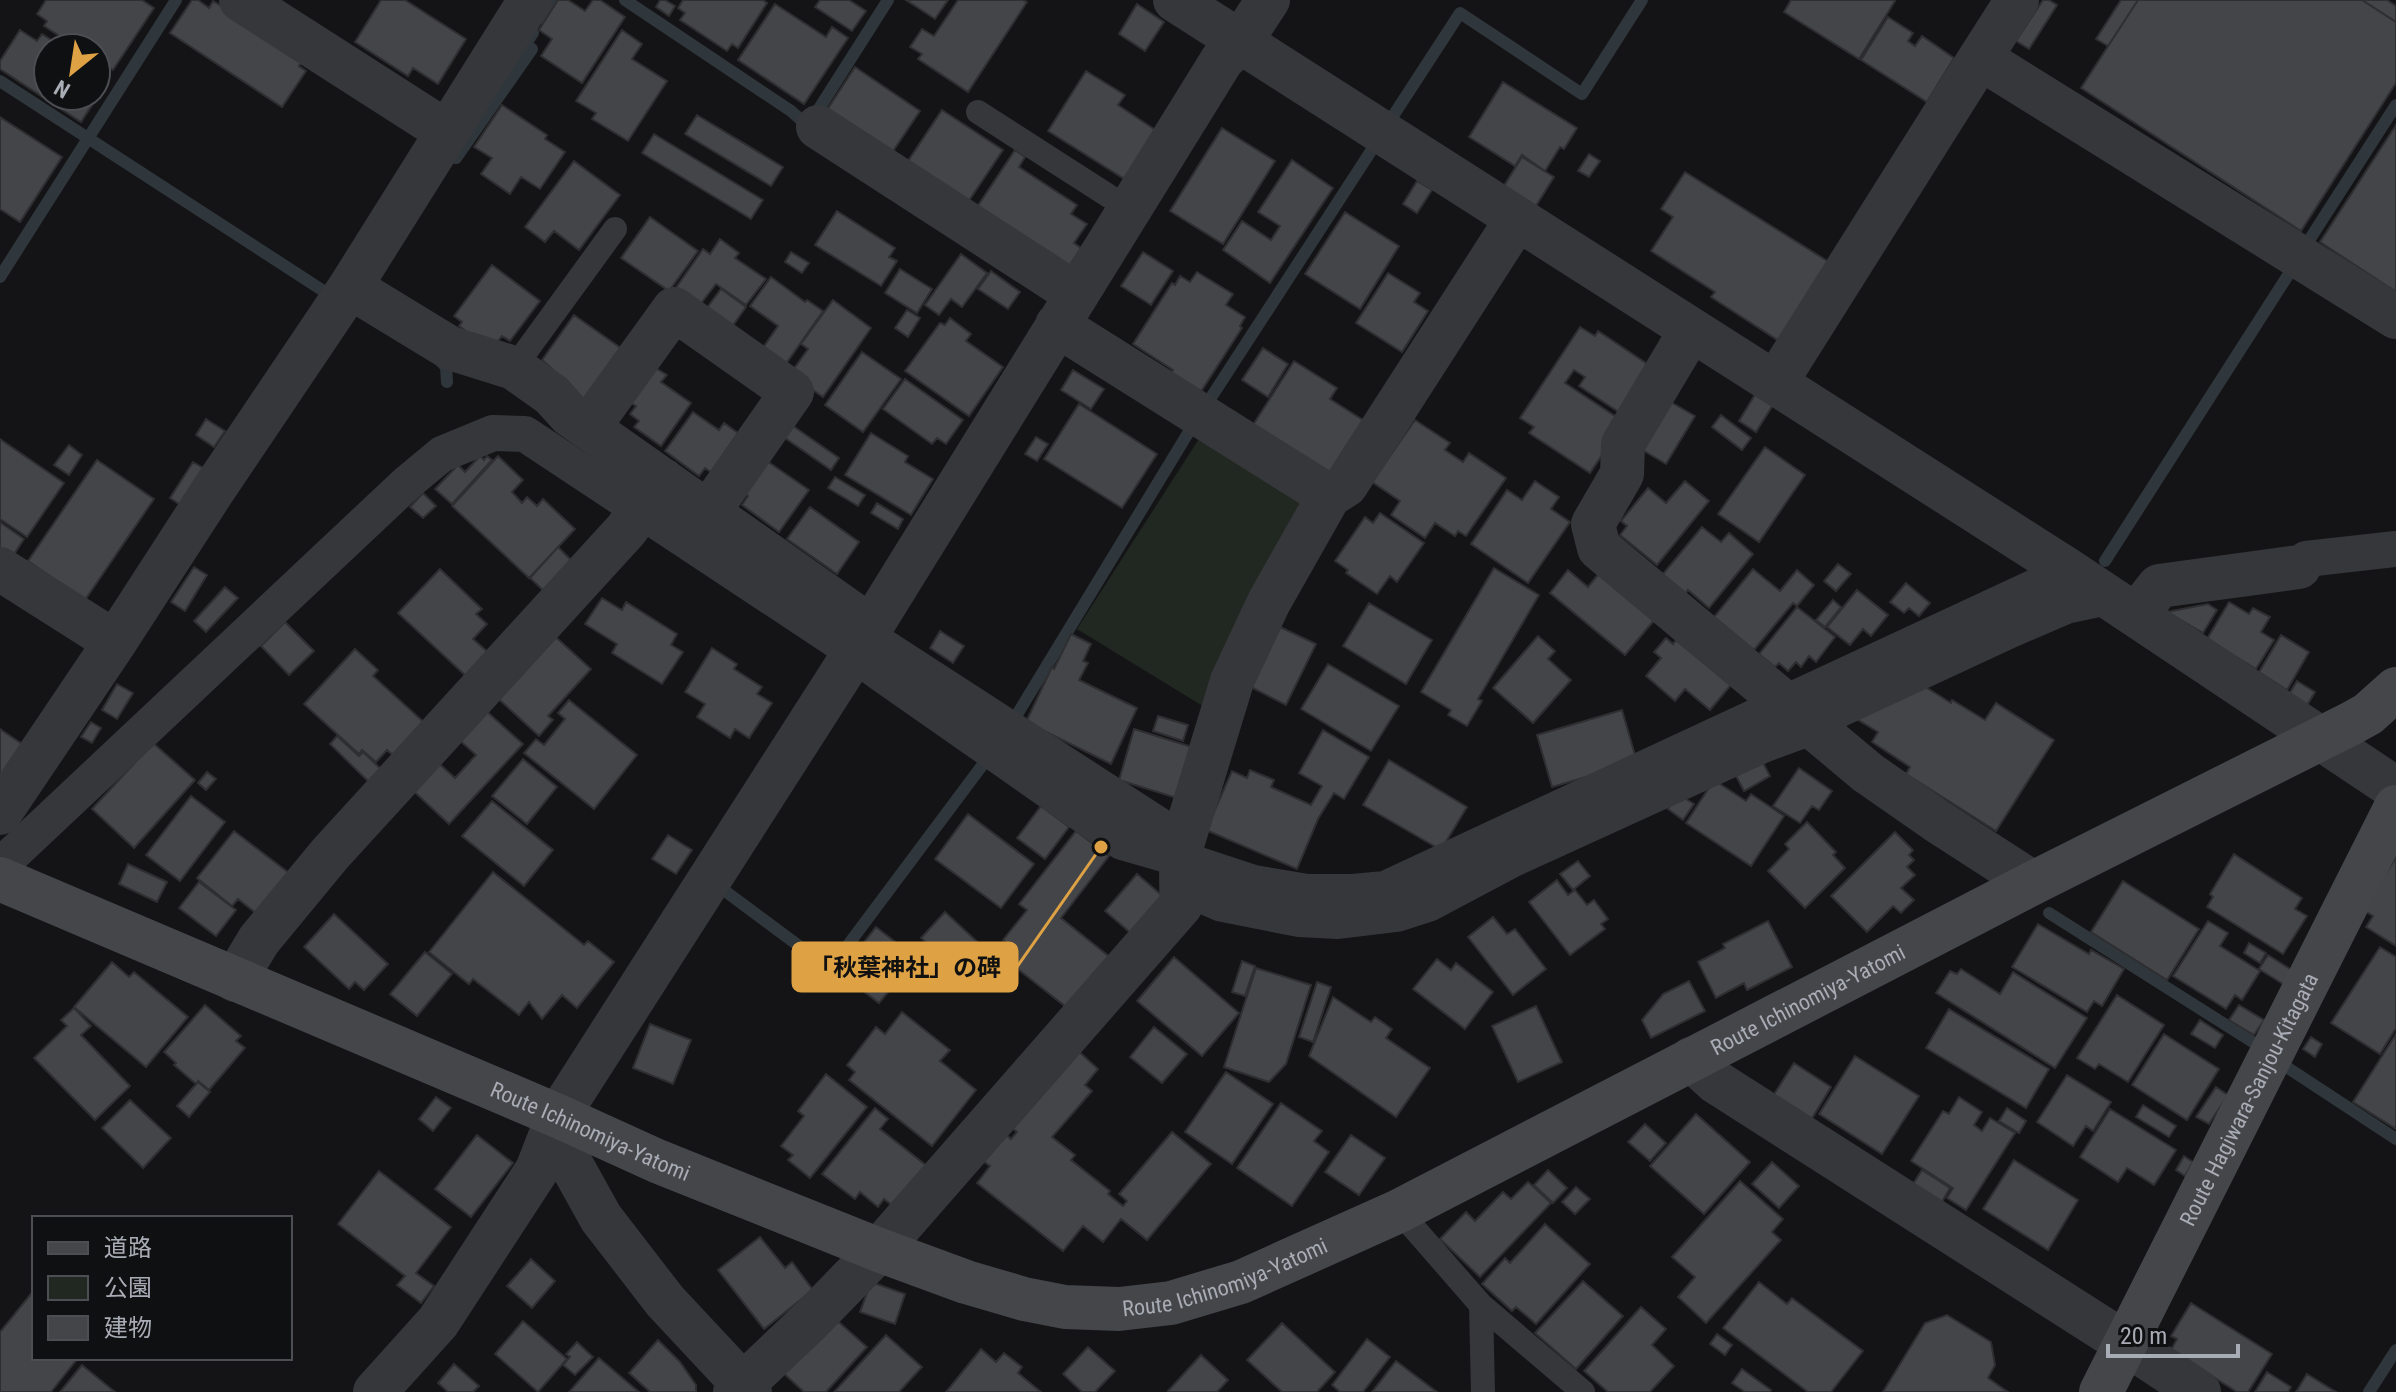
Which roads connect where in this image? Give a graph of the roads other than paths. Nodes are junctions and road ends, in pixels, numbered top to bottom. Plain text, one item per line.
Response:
1 (241, 0) edge
2 (530, 0) edge
3 (1175, 0) edge
4 (1268, 0) edge
5 (2017, 0) edge
6 (1241, 41) junction
7 (1980, 58) junction
8 (978, 112) dead end
9 (818, 127) dead end
10 (447, 132) junction
11 (1129, 209) junction
12 (1517, 219) junction
13 (615, 229) dead end
14 (350, 287) junction
15 (1066, 310) junction
16 (2396, 317) edge
17 (1691, 330) junction
18 (514, 368) junction
19 (1776, 382) junction
20 (588, 428) junction
21 (652, 495) junction
22 (1329, 496) junction
23 (709, 511) junction
24 (2396, 549) edge
25 (2299, 567) joint
26 (0, 569) edge
27 (2108, 596) junction
28 (863, 640) junction
29 (115, 642) junction
30 (2396, 689) edge
31 (1796, 714) junction
32 (2322, 739) junction
33 (2396, 789) edge
34 (2396, 807) edge
35 (0, 813) edge
36 (1181, 862) junction
37 (2, 881) edge
38 (2033, 883) junction
39 (235, 980) junction
40 (1691, 1059) junction
41 (558, 1116) junction
42 (1399, 1211) junction
43 (879, 1250) junction
44 (1481, 1305) junction
45 (2125, 1343) junction
46 (743, 1390) edge
47 (375, 1392) edge
48 (1483, 1392) edge
49 (1583, 1392) edge
50 (2101, 1392) edge
51 (2199, 1392) edge

1 - 10 street
2 - 10 street
3 - 6 street
4 - 6 street
5 - 7 street
6 - 11 street
6 - 12 street
7 - 16 street
7 - 19 street
8 - 11 lane
9 - 15 street
10 - 14 street
11 - 15 street
12 - 17 street
12 - 22 street
13 - 18 lane
14 - 18 street
14 - 29 street
15 - 22 street
15 - 28 street
17 - 19 street
17 - 31 street
18 - 20 street
19 - 27 street
20 - 21 street
20 - 23 street
21 - 23 street
21 - 28 street
21 - 37 street
21 - 39 street
22 - 36 street
23 - 28 street
24 - 25 street
25 - 27 street
26 - 29 street
27 - 31 street
27 - 32 street
28 - 36 street
28 - 41 street
29 - 35 street
30 - 32 main road, Route Ichinomiya-Yatomi
31 - 36 street
31 - 38 street
32 - 33 street
32 - 38 main road, Route Ichinomiya-Yatomi
34 - 45 main road, Route Hagiwara-Sanjou-Kitagata
36 - 43 street
37 - 39 main road, Route Ichinomiya-Yatomi
38 - 40 main road, Route Ichinomiya-Yatomi
39 - 41 main road, Route Ichinomiya-Yatomi
40 - 42 main road, Route Ichinomiya-Yatomi
40 - 45 street
41 - 43 main road, Route Ichinomiya-Yatomi
41 - 46 street
41 - 47 street
42 - 43 main road, Route Ichinomiya-Yatomi
42 - 44 lane
43 - 46 street
44 - 48 lane
44 - 49 lane
45 - 50 main road, Route Hagiwara-Sanjou-Kitagata
45 - 51 street

